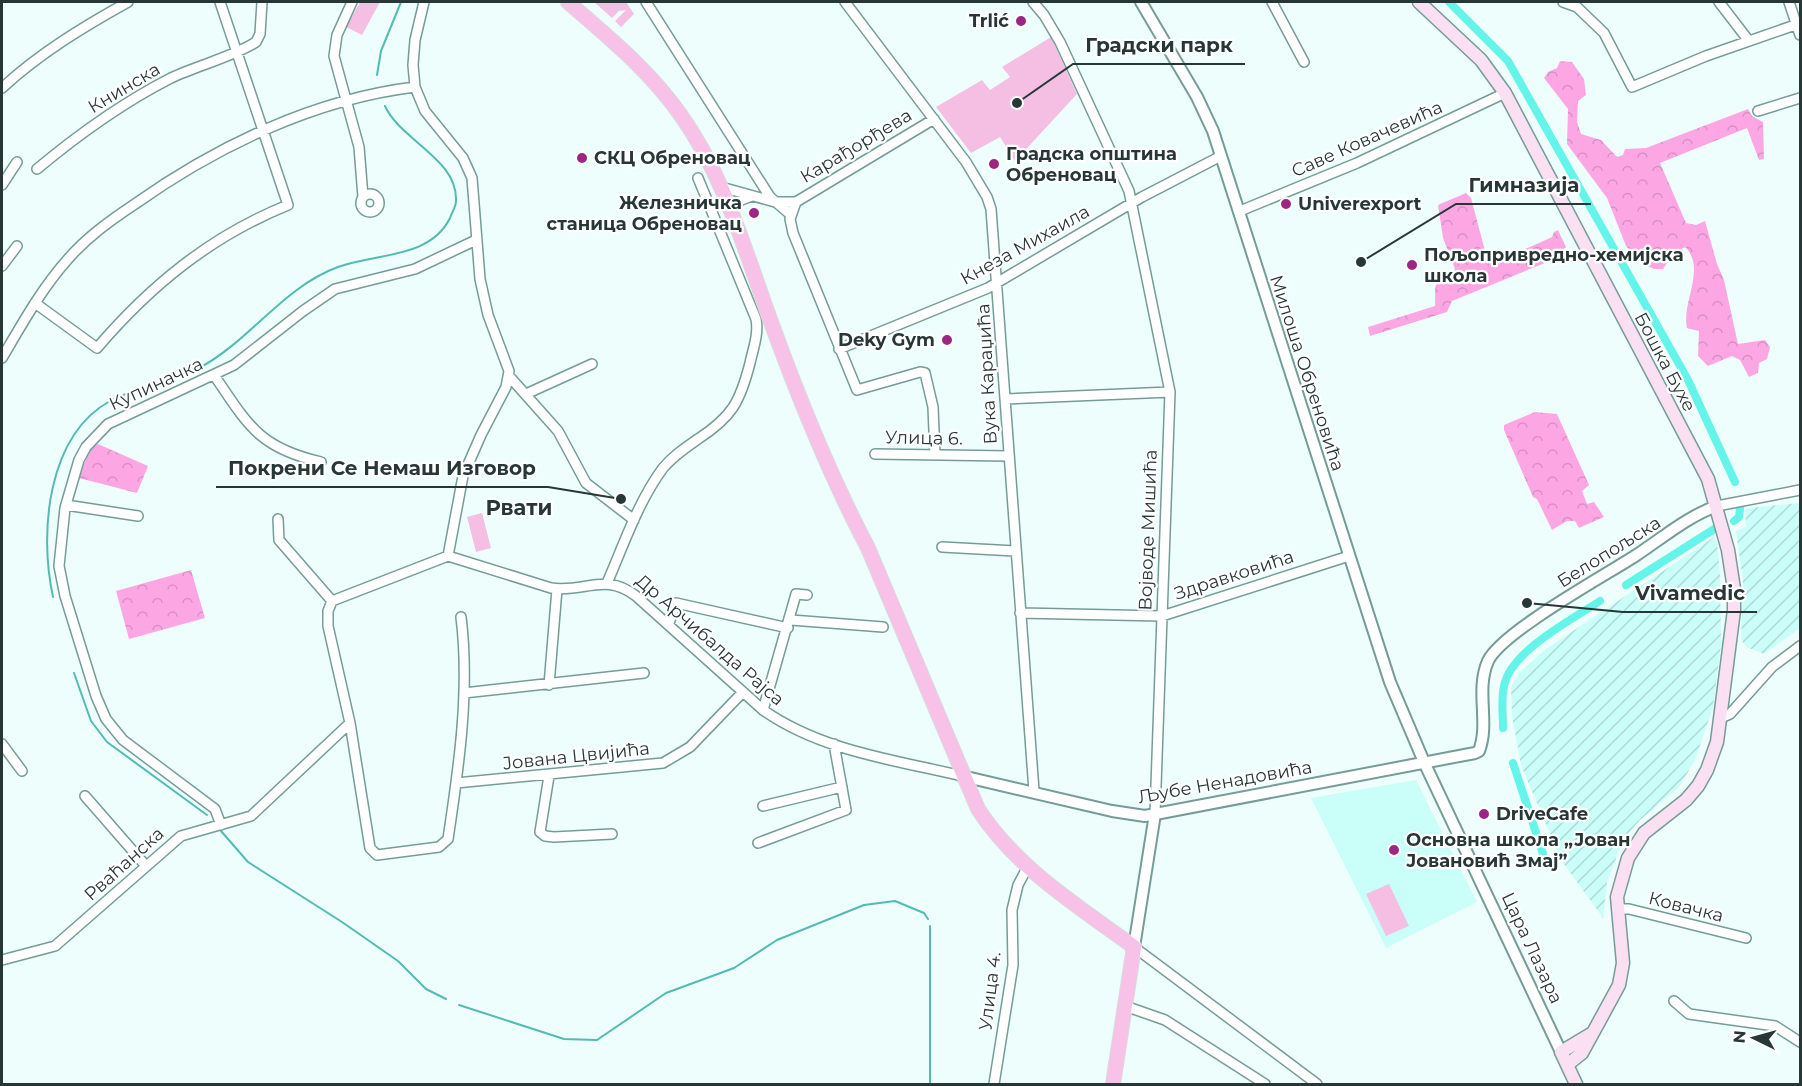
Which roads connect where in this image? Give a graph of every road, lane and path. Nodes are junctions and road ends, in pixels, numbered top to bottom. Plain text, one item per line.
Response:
1 (128, 2) edge
2 (220, 2) edge
3 (262, 2) edge
4 (352, 2) edge
5 (424, 2) edge
6 (568, 2) edge
7 (646, 2) edge
8 (845, 2) edge
9 (1032, 2) edge
10 (1141, 2) edge
11 (1272, 2) edge
12 (1419, 2) edge
13 (1563, 2) edge
14 (1719, 2) edge
15 (1789, 2) edge
16 (1798, 24) junction
17 (1800, 35) edge
18 (1749, 41) junction
19 (237, 50) junction
20 (1304, 62) dead end
21 (415, 87) junction
22 (2, 88) edge
23 (1505, 93) junction
24 (1800, 98) edge
25 (345, 100) junction
26 (1758, 111) dead end
27 (934, 119) junction
28 (262, 131) junction
29 (1221, 156) junction
30 (16, 162) dead end
31 (37, 169) dead end
32 (755, 174) junction
33 (698, 178) dead end
34 (2, 185) edge
35 (721, 187) junction
36 (748, 195) junction
37 (363, 197) dead end
38 (775, 202) junction
39 (796, 202) junction
40 (1132, 203) junction
41 (731, 210) junction
42 (1240, 211) junction
43 (790, 215) junction
44 (476, 240) junction
45 (18, 246) dead end
46 (2, 266) edge
47 (998, 282) junction
48 (35, 303) junction
49 (839, 349) junction
50 (2, 358) edge
51 (592, 364) dead end
52 (214, 375) junction
53 (509, 376) junction
54 (1170, 392) junction
55 (526, 394) junction
56 (1005, 399) junction
57 (875, 454) dead end
58 (934, 455) junction
59 (1008, 456) junction
60 (321, 462) dead end
61 (1800, 490) edge
62 (66, 505) junction
63 (1717, 506) junction
64 (138, 516) dead end
65 (278, 519) dead end
66 (634, 520) junction
67 (942, 547) dead end
68 (1015, 551) junction
69 (448, 556) junction
70 (1349, 556) junction
71 (607, 583) junction
72 (557, 589) junction
73 (807, 595) dead end
74 (332, 601) junction
75 (1020, 613) junction
76 (1162, 616) junction
77 (461, 617) dead end
78 (669, 623) junction
79 (789, 624) junction
80 (883, 627) dead end
81 (1800, 646) edge
82 (644, 673) dead end
83 (549, 685) junction
84 (743, 692) junction
85 (464, 693) junction
86 (763, 710) junction
87 (1721, 717) junction
88 (350, 723) junction
89 (2, 744) edge
90 (834, 744) junction
91 (1424, 762) junction
92 (22, 771) dead end
93 (549, 776) junction
94 (962, 776) junction
95 (456, 783) junction
96 (842, 787) junction
97 (1034, 791) junction
98 (86, 796) dead end
99 (763, 806) dead end
100 (1155, 814) junction
101 (221, 825) junction
102 (612, 834) dead end
103 (758, 843) dead end
104 (146, 866) junction
105 (1027, 868) junction
106 (1617, 909) junction
107 (1746, 938) dead end
108 (1134, 947) junction
109 (2, 960) edge
110 (1674, 1001) dead end
111 (1125, 1006) junction
112 (1593, 1032) junction
113 (1800, 1042) edge
114 (1561, 1052) junction
115 (1567, 1065) junction
116 (994, 1084) edge
117 (1113, 1084) edge
118 (1265, 1084) edge
119 (1317, 1084) edge
120 (1576, 1084) edge

1 - 22 street
2 - 19 street
3 - 19 street, Книнска
4 - 25 street
5 - 21 street
6 - 35 main road
7 - 32 street
8 - 27 street, Вука Караџића
9 - 40 street, Војводе Мишића
10 - 29 street, Милоша Обреновића
11 - 20 street
12 - 23 main road, Бошка Бухе
13 - 18 street
14 - 18 street
15 - 16 street
16 - 17 street
16 - 18 street
19 - 28 street
19 - 31 street, Книнска
21 - 25 street
21 - 44 street
23 - 42 street, Саве Ковачевића
23 - 63 main road, Бошка Бухе
24 - 26 street
25 - 28 street
25 - 37 street
27 - 39 street, Карађорђева
27 - 47 street, Вука Караџића
28 - 48 street
28 - 48 street
29 - 40 street, Кнеза Михаила
29 - 42 street, Милоша Обреновића
30 - 34 street
32 - 36 street
32 - 38 street
33 - 66 street
35 - 36 street, Карађорђева
35 - 41 main road
36 - 38 street, Карађорђева
36 - 41 street
38 - 39 street, Карађорђева
38 - 43 street, Карађорђева
39 - 43 street, Карађорђева
40 - 47 street, Кнеза Михаила
40 - 54 street, Војводе Мишића
41 - 94 main road
42 - 70 street, Милоша Обреновића
43 - 49 street
44 - 52 street, Купиначка
44 - 53 street
45 - 46 street
47 - 49 street, Кнеза Михаила
47 - 56 street, Вука Караџића
48 - 50 street
49 - 58 street
51 - 55 street
52 - 60 street
52 - 62 street, Купиначка
53 - 55 street
53 - 69 street
54 - 56 street
54 - 76 street, Војводе Мишића
55 - 66 street
56 - 59 street, Вука Караџића
57 - 58 street, Улица 6.
58 - 59 street, Улица 6.
59 - 68 street, Вука Караџића
61 - 63 street, Белопољска
62 - 64 street
62 - 101 street, Купиначка
63 - 87 main road, Бошка Бухе
63 - 91 street, Белопољска
65 - 74 street
66 - 71 street
67 - 68 street
68 - 75 street, Вука Караџића
69 - 72 street
69 - 74 street
70 - 76 street, Здравковића
70 - 91 street, Милоша Обреновића
71 - 72 street
71 - 78 street, Др Арчибалда Рајса
72 - 83 street
73 - 79 street
74 - 88 street
75 - 76 street, Здравковића
75 - 97 street, Вука Караџића
76 - 100 street, Војводе Мишића
77 - 85 street
78 - 79 street
78 - 84 street, Др Арчибалда Рајса
79 - 80 street
79 - 86 street
81 - 87 street
82 - 83 street
83 - 85 street
84 - 86 street, Др Арчибалда Рајса
84 - 93 street, Јована Цвијића
85 - 95 street
86 - 90 street, Др Арчибалда Рајса
87 - 106 main road, Бошка Бухе
88 - 95 street
88 - 101 street, Рваћанска
89 - 92 street
90 - 94 street, Др Арчибалда Рајса
90 - 96 street
91 - 100 street, Љубе Ненадовића
91 - 114 street, Цара Лазара
93 - 95 street, Јована Цвијића
93 - 102 street
94 - 97 street, Љубе Ненадовића
94 - 105 main road
96 - 99 street
96 - 103 street
97 - 100 street, Љубе Ненадовића
98 - 104 street
100 - 108 street, Војводе Мишића
101 - 104 street, Рваћанска
104 - 109 street, Рваћанска
105 - 108 main road
105 - 116 street, Улица 4.
106 - 107 street, Ковачка
106 - 112 main road, Бошка Бухе
108 - 111 main road, Војводе Мишића
108 - 119 street
110 - 113 street
111 - 117 main road, Војводе Мишића
111 - 118 street
112 - 114 main road
112 - 115 main road, Бошка Бухе
114 - 115 main road, Цара Лазара
115 - 120 main road, Цара Лазара

